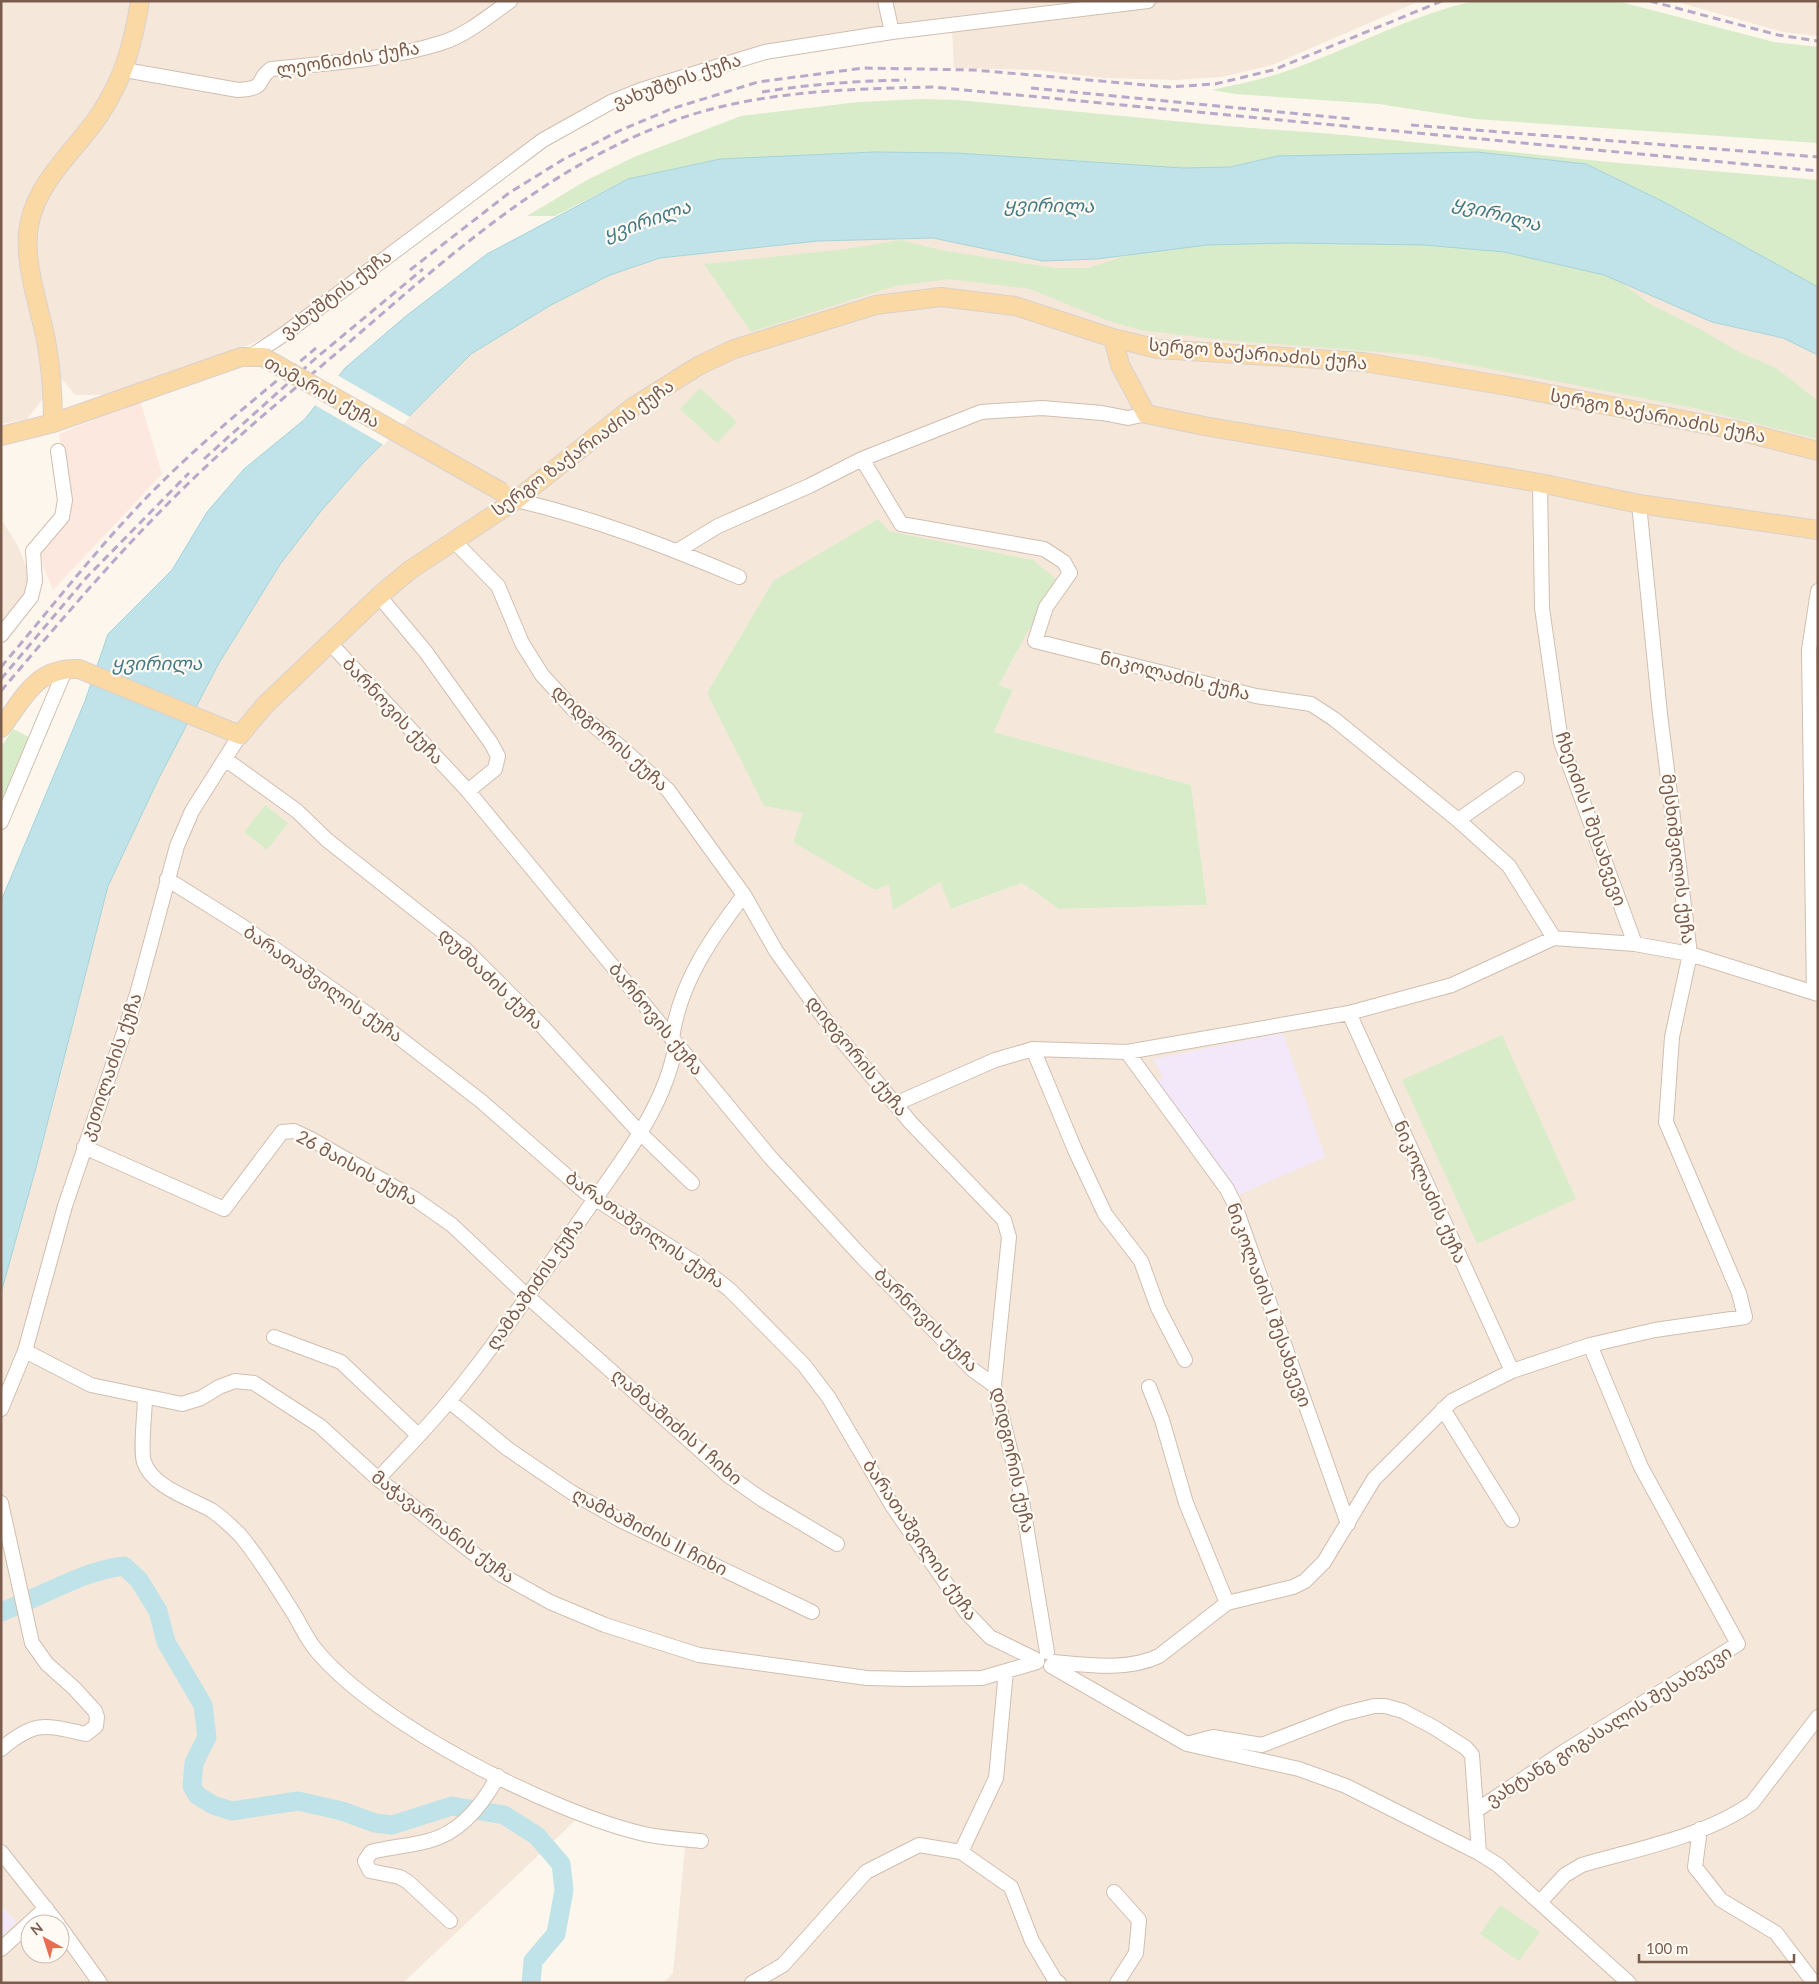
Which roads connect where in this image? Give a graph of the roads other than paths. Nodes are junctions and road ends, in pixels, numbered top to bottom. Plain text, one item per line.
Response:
1 (140, 1) edge
2 (510, 1) edge
3 (885, 1) edge
4 (1148, 1) edge
5 (892, 32) junction
6 (125, 70) junction
7 (1113, 338) junction
8 (257, 356) junction
9 (1146, 414) junction
10 (52, 423) junction
11 (1, 436) edge
12 (58, 451) dead end
13 (1818, 451) edge
14 (862, 458) junction
15 (1540, 483) junction
16 (509, 496) junction
17 (1639, 504) junction
18 (1818, 530) edge
19 (454, 541) junction
20 (678, 551) junction
21 (739, 577) dead end
22 (1818, 591) edge
23 (379, 596) junction
24 (1, 635) edge
25 (329, 642) junction
26 (73, 668) junction
27 (1, 728) edge
28 (240, 735) junction
29 (225, 758) junction
30 (1517, 779) dead end
31 (468, 791) junction
32 (1458, 820) junction
33 (1, 822) edge
34 (168, 879) junction
35 (744, 895) junction
36 (1554, 938) junction
37 (1635, 944) junction
38 (1690, 954) junction
39 (1816, 994) edge
40 (1349, 1013) junction
41 (674, 1041) junction
42 (1033, 1049) junction
43 (1127, 1052) junction
44 (895, 1104) junction
45 (639, 1132) junction
46 (84, 1147) junction
47 (692, 1183) dead end
48 (594, 1199) junction
49 (527, 1296) junction
50 (274, 1336) dead end
51 (1590, 1345) junction
52 (25, 1351) junction
53 (1185, 1360) dead end
54 (1512, 1371) junction
55 (994, 1384) junction
56 (1149, 1387) dead end
57 (145, 1397) junction
58 (449, 1401) junction
59 (1, 1408) edge
60 (1443, 1409) junction
61 (418, 1435) junction
62 (378, 1479) junction
63 (1, 1503) edge
64 (1512, 1520) dead end
65 (1348, 1524) junction
66 (837, 1544) dead end
67 (1227, 1603) junction
68 (812, 1612) dead end
69 (1045, 1660) junction
70 (1006, 1671) junction
71 (1818, 1717) edge
72 (1187, 1744) junction
73 (1, 1749) edge
74 (498, 1776) junction
75 (1477, 1810) junction
76 (1700, 1830) junction
77 (700, 1841) dead end
78 (1, 1852) edge
79 (961, 1852) junction
80 (1479, 1853) junction
81 (1114, 1892) dead end
82 (1540, 1902) junction
83 (46, 1908) junction
84 (51, 1914) edge
85 (450, 1921) dead end
86 (70, 1941) edge
87 (1, 1949) edge
88 (100, 1983) edge
89 (752, 1983) edge
90 (1059, 1983) edge
91 (1117, 1983) edge
92 (1629, 1983) edge
93 (1814, 1983) edge

1 - 6 main road
2 - 6 street, ლეონიძის ქუჩა
3 - 5 street
4 - 5 street, ვახუშტის ქუჩა
5 - 8 street, ვახუშტის ქუჩა
6 - 10 main road
7 - 9 main road
7 - 13 main road, სერგო ზაქარიაძის ქუჩა
7 - 16 main road, სერგო ზაქარიაძის ქუჩა
8 - 10 main road, თამარის ქუჩა
8 - 16 main road, თამარის ქუჩა, bridge
9 - 14 street
9 - 15 main road
10 - 11 main road, თამარის ქუჩა
12 - 24 street
14 - 20 street
14 - 32 street, ნიკოლაძის ქუჩა
15 - 17 main road
15 - 37 street, ჩხეიძის I შესახვევი
16 - 19 main road, სერგო ზაქარიაძის ქუჩა
16 - 20 street
17 - 18 main road
17 - 38 street, მესხიშვილის ქუჩა
19 - 23 main road, სერგო ზაქარიაძის ქუჩა
19 - 35 street, დიდგორის ქუჩა
20 - 21 street
22 - 39 street
23 - 25 main road, სერგო ზაქარიაძის ქუჩა
23 - 31 street
25 - 28 main road, სერგო ზაქარიაძის ქუჩა
25 - 31 street, ბარნოვის ქუჩა
26 - 27 main road
26 - 28 main road
26 - 33 street
28 - 29 street, კეთილაძის ქუჩა
29 - 34 street, კეთილაძის ქუჩა
29 - 45 street, დუმბაძის ქუჩა
30 - 32 street
31 - 41 street, ბარნოვის ქუჩა
32 - 36 street, ნიკოლაძის ქუჩა
34 - 46 street, კეთილაძის ქუჩა
34 - 48 street, ბარათაშვილის ქუჩა
35 - 41 street, ღამბაშიძის ქუჩა
35 - 44 street, დიდგორის ქუჩა
36 - 37 street
36 - 40 street
37 - 38 street
38 - 39 street
38 - 51 street, მესხიშვილის ქუჩა
40 - 43 street
40 - 54 street, ნიკოლაძის ქუჩა
41 - 45 street, ღამბაშიძის ქუჩა
41 - 55 street, ბარნოვის ქუჩა
42 - 43 street
42 - 44 street
42 - 53 street
43 - 65 street, ნიკოლაძის I შესახვევი
44 - 55 street, დიდგორის ქუჩა
45 - 47 street, დუმბაძის ქუჩა
45 - 48 street, ღამბაშიძის ქუჩა
46 - 49 street, 26 მაისის ქუჩა
46 - 52 street, კეთილაძის ქუჩა
48 - 49 street, ღამბაშიძის ქუჩა
48 - 69 street, ბარათაშვილის ქუჩა
49 - 58 street, ღამბაშიძის ქუჩა
49 - 66 street, ღამბაშიძის I ჩიხი
50 - 61 street
51 - 54 street
51 - 75 street, ვახტანგ გოგასალის შესახვევი
52 - 57 street, მაჭავარიანის ქუჩა
52 - 59 street, კეთილაძის ქუჩა
54 - 60 street
55 - 69 street, დიდგორის ქუჩა
56 - 67 street
57 - 62 street, მაჭავარიანის ქუჩა
57 - 74 street
58 - 61 street, ღამბაშიძის ქუჩა
58 - 68 street, ღამბაშიძის II ჩიხი
60 - 64 street
60 - 65 street
61 - 62 street, ღამბაშიძის ქუჩა
62 - 70 street, მაჭავარიანის ქუჩა
63 - 73 street
65 - 67 street
67 - 69 street
69 - 70 street, მაჭავარიანის ქუჩა
69 - 72 street, ბარათაშვილის ქუჩა
70 - 79 street
71 - 76 street
72 - 75 street, ვახტანგ გოგასალის შესახვევი
72 - 80 street, ბარათაშვილის ქუჩა
74 - 77 street
74 - 85 street
75 - 80 street, ვახტანგ გოგასალის შესახვევი
76 - 82 street
76 - 93 street
78 - 83 street
79 - 89 street
79 - 90 street
80 - 82 street, ბარათაშვილის ქუჩა
81 - 91 street
82 - 92 street, ბარათაშვილის ქუჩა
83 - 84 street
83 - 87 street
86 - 88 street

